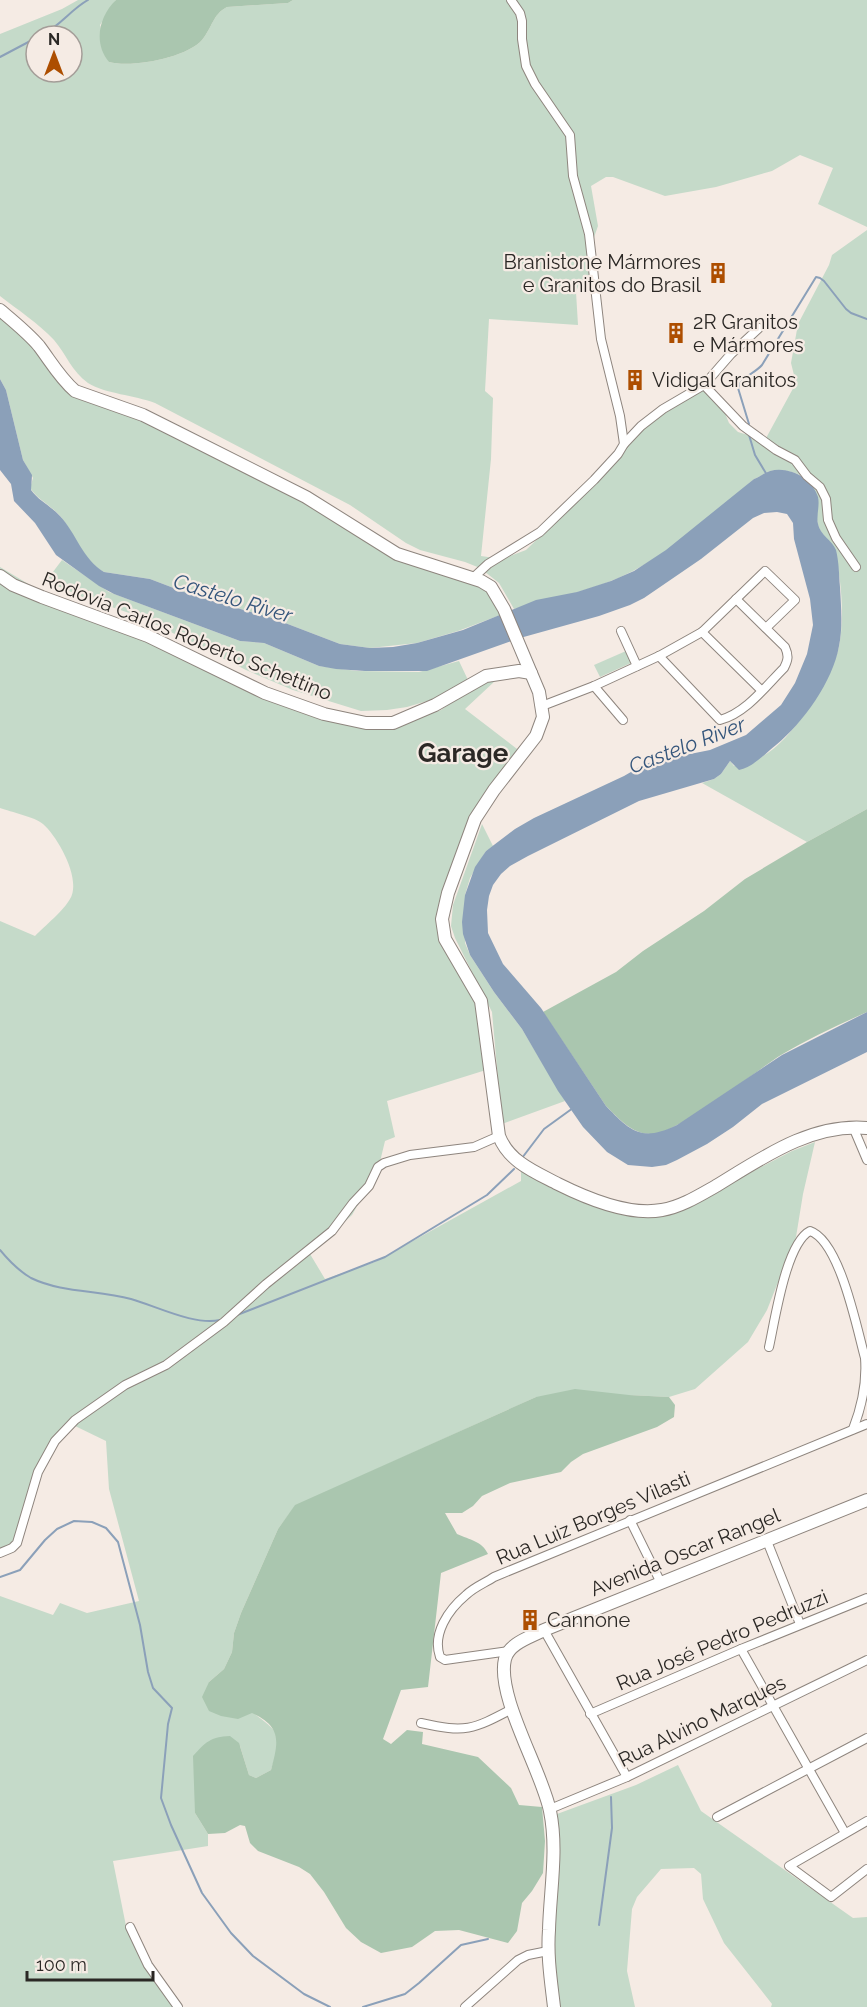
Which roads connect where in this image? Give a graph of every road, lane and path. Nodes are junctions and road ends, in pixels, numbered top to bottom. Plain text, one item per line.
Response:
1 (511, 0) edge
2 (0, 310) edge
3 (759, 328) dead end
4 (704, 385) junction
5 (624, 444) junction
6 (856, 567) dead end
7 (0, 576) edge
8 (474, 578) junction
9 (735, 599) junction
10 (766, 628) junction
11 (621, 631) dead end
12 (702, 632) junction
13 (659, 656) junction
14 (637, 666) junction
15 (531, 674) junction
16 (594, 686) junction
17 (761, 690) junction
18 (542, 706) junction
19 (623, 720) dead end
20 (854, 1127) junction
21 (867, 1128) edge
22 (499, 1136) junction
23 (867, 1160) edge
24 (769, 1347) dead end
25 (867, 1424) edge
26 (853, 1430) junction
27 (867, 1500) edge
28 (630, 1520) junction
29 (767, 1541) junction
30 (0, 1553) edge
31 (661, 1583) junction
32 (867, 1598) edge
33 (800, 1624) junction
34 (544, 1630) junction
35 (741, 1649) junction
36 (508, 1652) junction
37 (867, 1660) edge
38 (772, 1705) junction
39 (512, 1709) junction
40 (590, 1714) junction
41 (421, 1723) dead end
42 (867, 1738) edge
43 (808, 1769) junction
44 (627, 1777) junction
45 (550, 1809) junction
46 (717, 1818) dead end
47 (867, 1821) edge
48 (844, 1833) junction
49 (867, 1869) edge
50 (130, 1927) dead end
51 (548, 1951) junction
52 (178, 2007) edge
53 (465, 2007) edge
54 (554, 2007) edge

1 - 5 street
2 - 8 main road
3 - 4 street
4 - 5 street
4 - 6 street
5 - 8 street
7 - 15 main road, Rodovia Carlos Roberto Schettino
8 - 15 main road
9 - 10 street
9 - 10 street
9 - 12 street
10 - 17 street
11 - 14 street
12 - 13 street
12 - 17 street
13 - 14 street
13 - 17 street
14 - 16 street
15 - 18 main road
16 - 18 street
16 - 19 street
18 - 22 main road
20 - 21 main road
20 - 22 main road
20 - 23 street
22 - 30 street
24 - 26 street
25 - 26 street, Rua Luiz Borges Vilasti
26 - 28 street, Rua Luiz Borges Vilasti
27 - 29 main road, Avenida Oscar Rangel
28 - 31 street
28 - 36 street, Rua Luiz Borges Vilasti
29 - 31 main road, Avenida Oscar Rangel
29 - 33 street
31 - 34 main road, Avenida Oscar Rangel
32 - 33 street, Rua José Pedro Pedruzzi
33 - 35 street, Rua José Pedro Pedruzzi
34 - 36 main road, Avenida Oscar Rangel
34 - 40 street
35 - 38 street
35 - 40 street, Rua José Pedro Pedruzzi
36 - 39 main road
37 - 38 street, Rua Alvino Marques
38 - 43 street
38 - 44 street, Rua Alvino Marques
39 - 41 street
39 - 45 main road
40 - 44 street
42 - 43 street
43 - 46 street
43 - 48 street
44 - 45 street, Rua Alvino Marques
45 - 51 main road
47 - 48 street
48 - 49 street
50 - 52 street
51 - 53 street
51 - 54 main road

